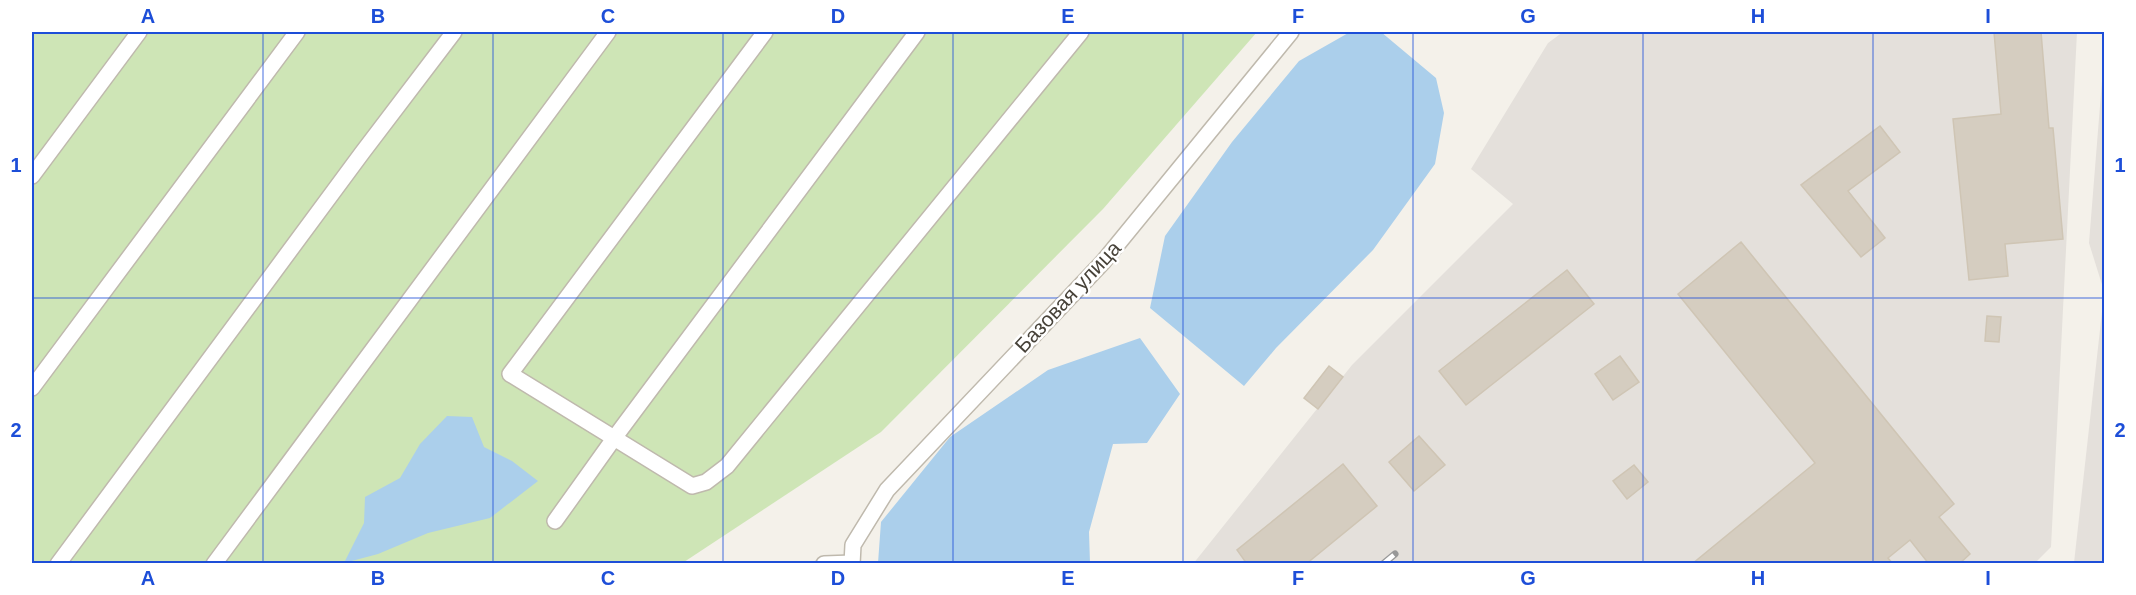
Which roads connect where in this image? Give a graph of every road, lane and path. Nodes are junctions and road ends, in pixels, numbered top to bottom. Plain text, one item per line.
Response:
1 (139, 32) edge
2 (297, 32) edge
3 (454, 32) edge
4 (608, 32) edge
5 (765, 32) edge
6 (917, 32) edge
7 (1081, 32) edge
8 (1291, 32) edge
9 (32, 176) edge
10 (32, 388) edge
11 (615, 437) junction
12 (555, 521) dead end
13 (852, 563) edge
14 (58, 564) edge
15 (214, 564) edge
16 (824, 564) edge

1 - 9 street
2 - 10 street
3 - 14 street
4 - 15 street
5 - 11 street
6 - 11 street
7 - 11 street
8 - 13 street, Базовая улица
11 - 12 street
13 - 16 street

